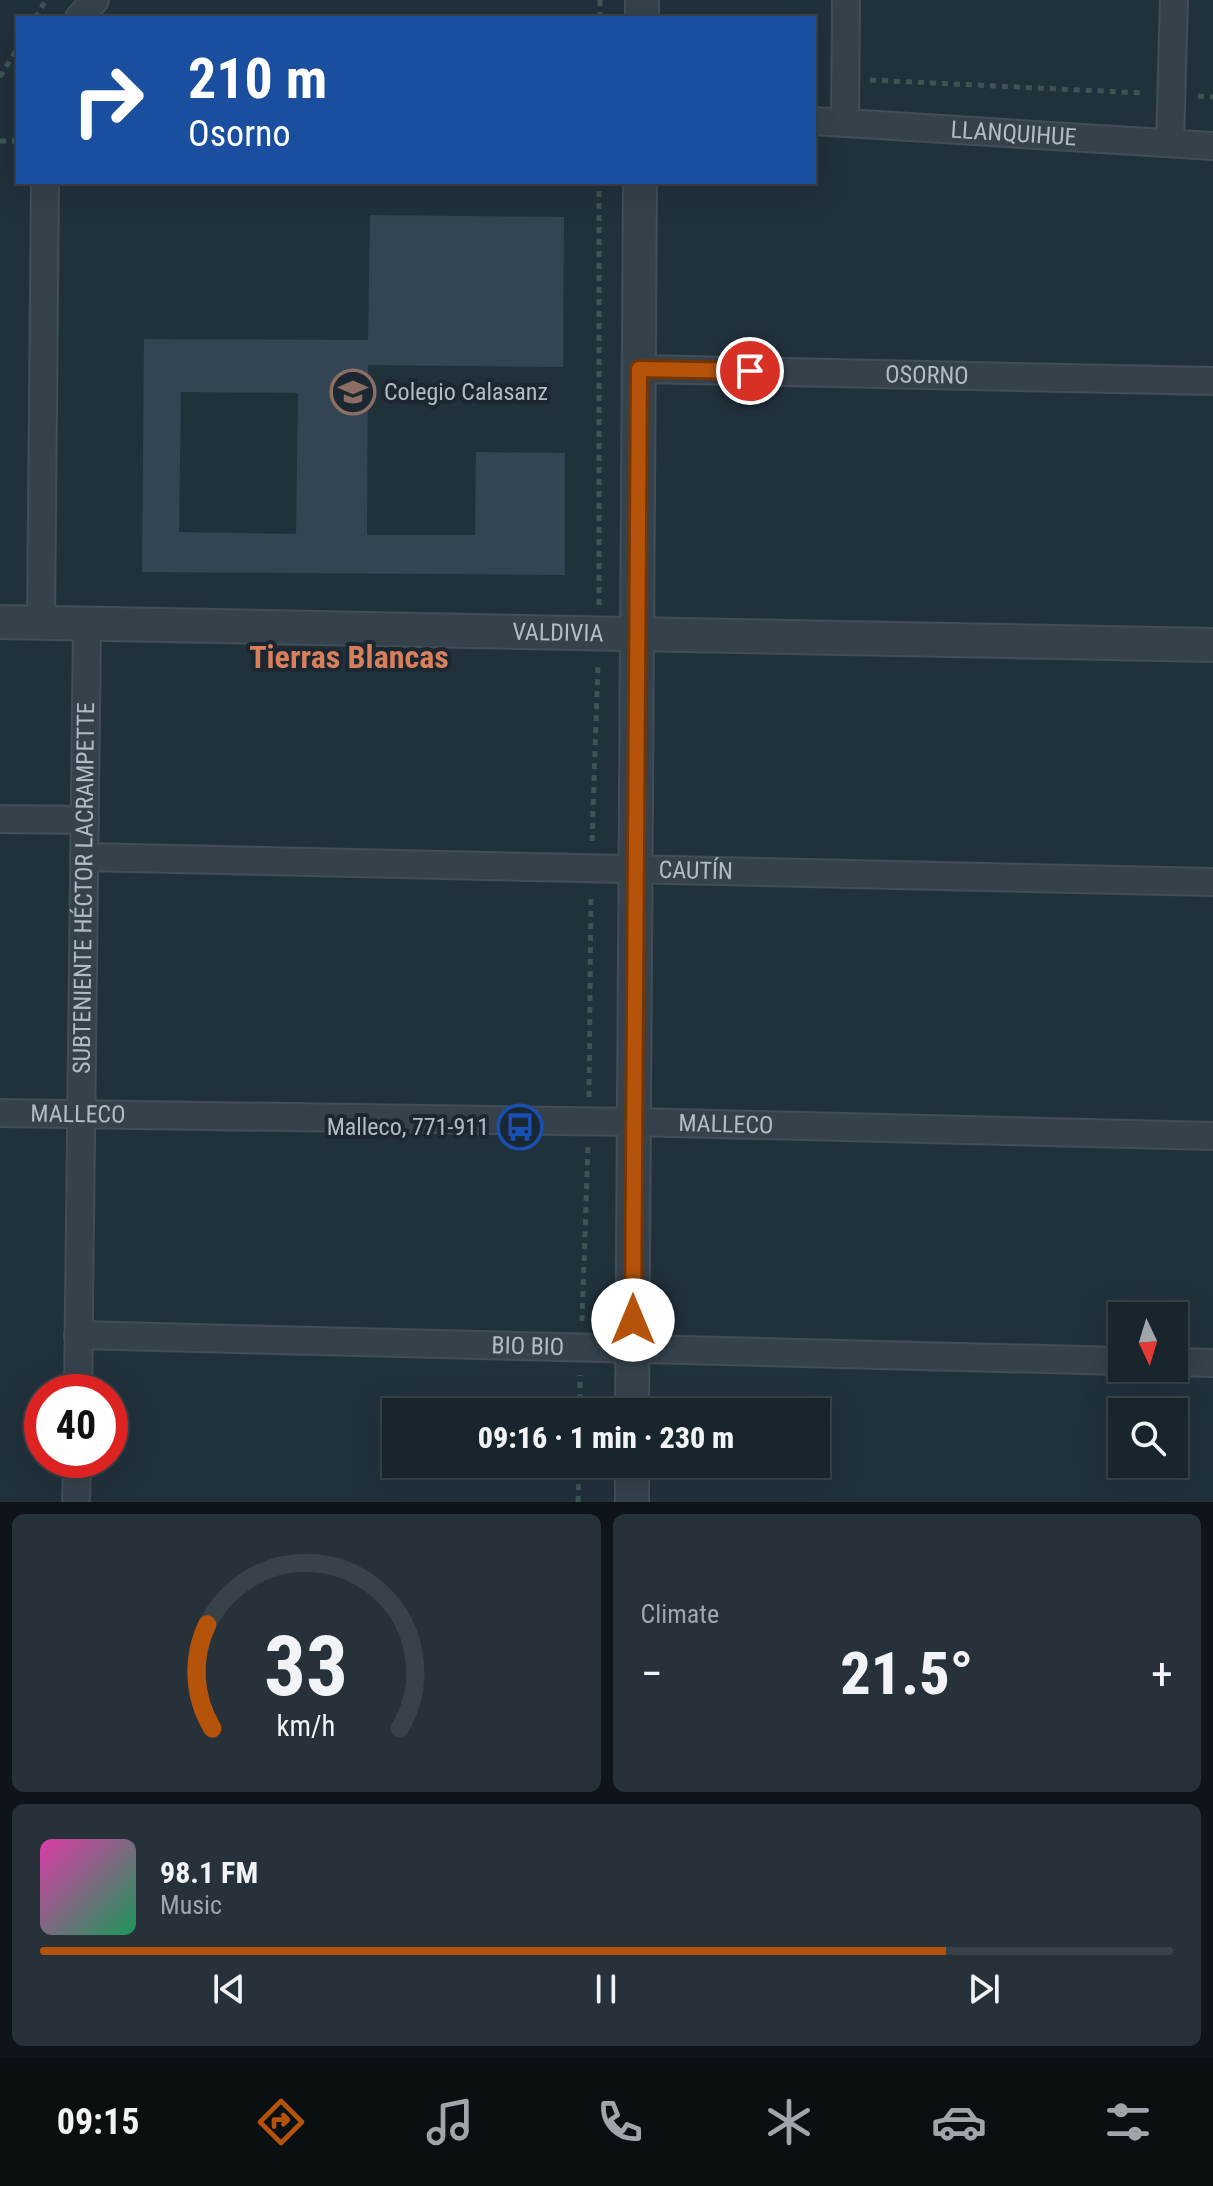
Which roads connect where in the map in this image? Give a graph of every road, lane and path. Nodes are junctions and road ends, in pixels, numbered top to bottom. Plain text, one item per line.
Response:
1 (95, 0) edge
2 (846, 0) edge
3 (1174, 0) edge
4 (81, 16) edge
5 (16, 50) edge
6 (0, 77) edge
7 (846, 79) junction
8 (1172, 94) junction
9 (1213, 97) edge
10 (816, 121) edge
11 (845, 123) junction
12 (1170, 143) junction
13 (1213, 146) edge
14 (45, 184) edge
15 (599, 184) edge
16 (640, 184) edge
17 (639, 369) junction
18 (1213, 381) edge
19 (0, 622) edge
20 (41, 623) junction
21 (87, 624) junction
22 (599, 633) junction
23 (637, 634) junction
24 (1213, 645) edge
25 (0, 819) edge
26 (85, 820) junction
27 (84, 857) junction
28 (591, 869) junction
29 (635, 870) junction
30 (1213, 882) edge
31 (0, 1113) edge
32 (81, 1115) junction
33 (589, 1121) junction
34 (634, 1122) junction
35 (1213, 1136) edge
36 (78, 1335) junction
37 (581, 1347) junction
38 (632, 1349) junction
39 (1108, 1361) edge
40 (1188, 1362) edge
41 (1213, 1363) edge
42 (78, 1374) edge
43 (580, 1398) edge
44 (632, 1398) edge
45 (77, 1478) edge
46 (579, 1478) edge
47 (632, 1478) edge
48 (76, 1502) edge
49 (578, 1502) edge
50 (632, 1502) edge

1 - 4 street
2 - 7 street
3 - 8 street
5 - 6 path
7 - 8 path
7 - 11 street
8 - 9 path
8 - 12 street
10 - 11 street, LLANQUIHUE
11 - 12 street, LLANQUIHUE
12 - 13 street, LLANQUIHUE
14 - 20 street
15 - 22 path
16 - 17 street
17 - 18 street, OSORNO
17 - 23 street
19 - 20 street, VALDIVIA
20 - 21 street, VALDIVIA
21 - 22 street, VALDIVIA
21 - 26 street, SUBTENIENTE HÉCTOR LACRAMPETTE
22 - 23 street, VALDIVIA
22 - 28 path
23 - 24 street, VALDIVIA
23 - 29 street
25 - 26 street
26 - 27 street, SUBTENIENTE HÉCTOR LACRAMPETTE
27 - 28 street, CAUTÍN
27 - 32 street, SUBTENIENTE HÉCTOR LACRAMPETTE
28 - 29 street, CAUTÍN
28 - 33 path
29 - 30 street, CAUTÍN
29 - 34 street
31 - 32 street, MALLECO
32 - 33 street, MALLECO
32 - 36 street, SUBTENIENTE HÉCTOR LACRAMPETTE
33 - 34 street, MALLECO
33 - 37 path
34 - 35 street, MALLECO
34 - 38 street
36 - 37 street, BIO BIO
36 - 42 street, SUBTENIENTE HÉCTOR LACRAMPETTE
37 - 38 street, BIO BIO
37 - 43 path
38 - 39 street, BIO BIO
38 - 44 street
40 - 41 street
45 - 48 street
46 - 49 path
47 - 50 street

